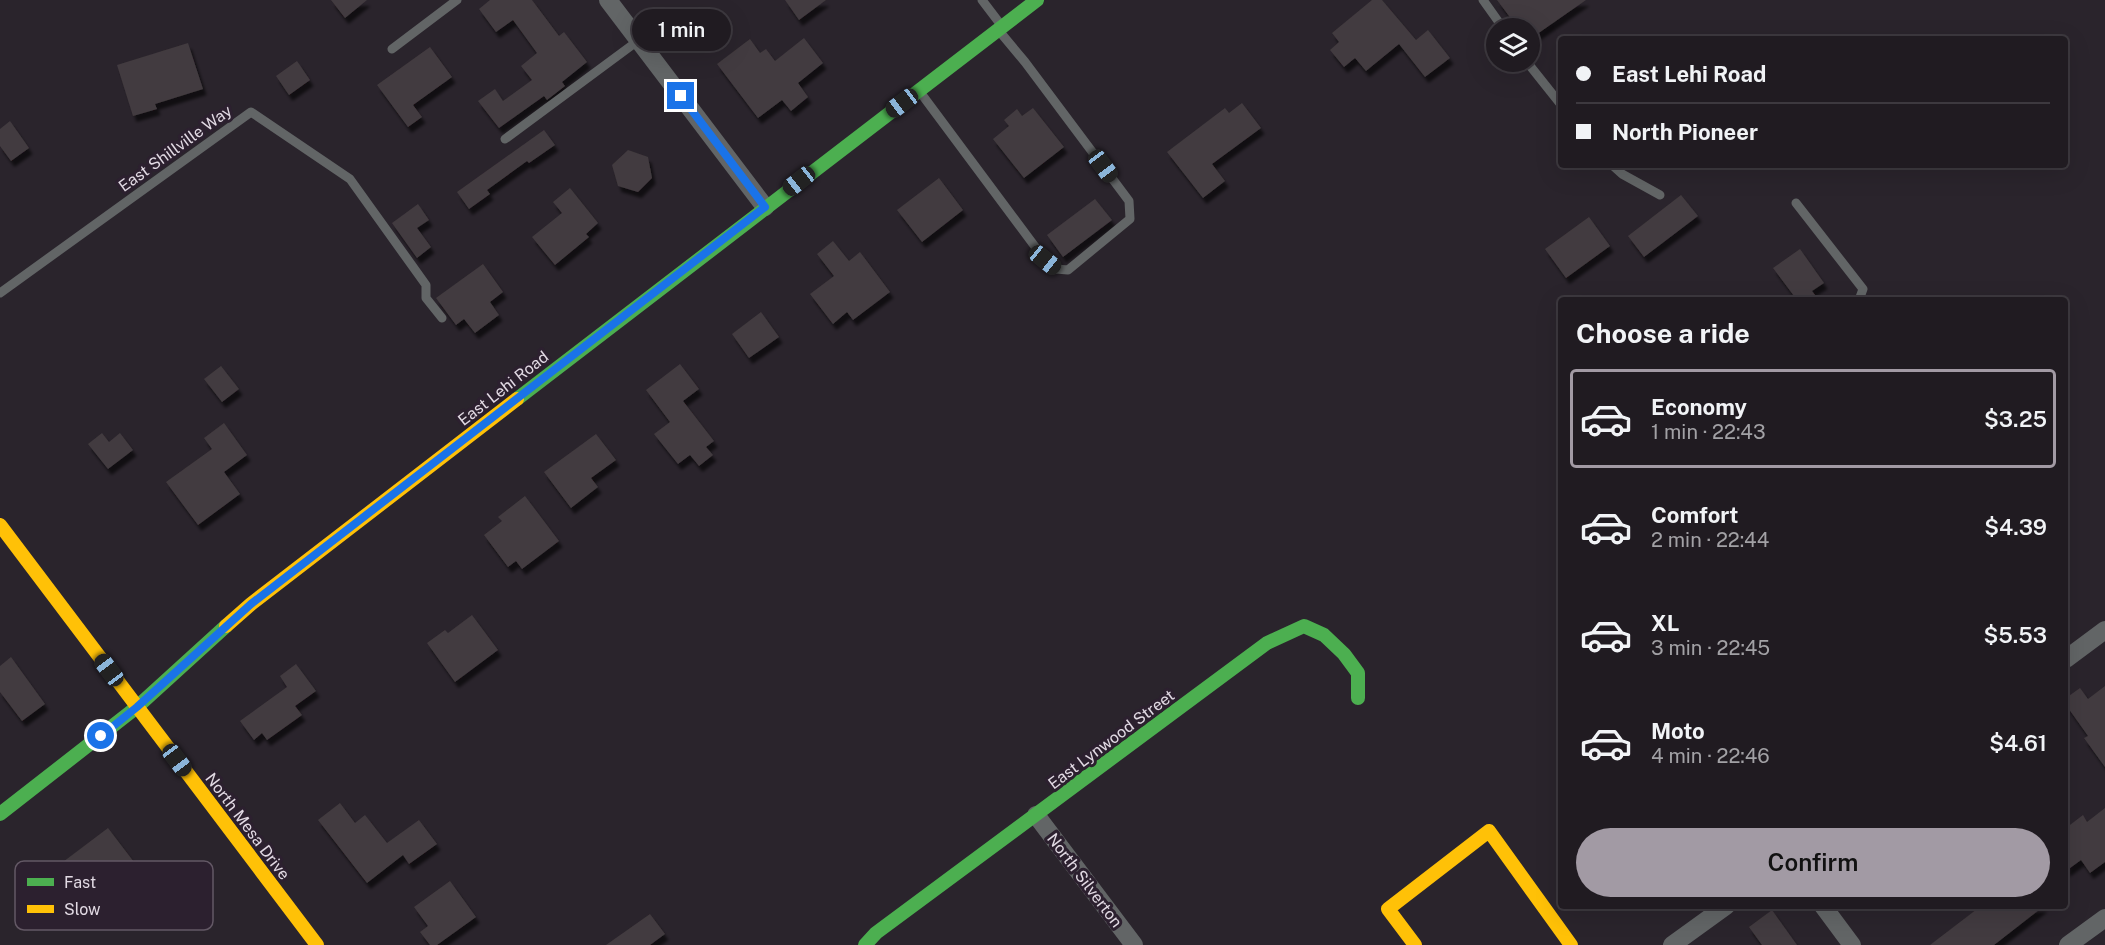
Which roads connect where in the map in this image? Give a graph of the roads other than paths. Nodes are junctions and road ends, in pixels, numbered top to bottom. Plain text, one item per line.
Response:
1 (458, 0) edge
2 (608, 0) edge
3 (982, 0) edge
4 (1037, 0) edge
5 (1483, 0) edge
6 (1496, 18) edge
7 (1000, 28) junction
8 (639, 40) junction
9 (392, 49) dead end
10 (1535, 72) edge
11 (919, 90) junction
12 (1558, 101) edge
13 (505, 139) dead end
14 (1615, 168) edge
15 (1660, 195) dead end
16 (1796, 203) dead end
17 (765, 207) junction
18 (0, 293) edge
19 (1860, 297) edge
20 (442, 318) dead end
21 (0, 525) edge
22 (2105, 630) edge
23 (2068, 656) edge
24 (1358, 698) dead end
25 (137, 707) junction
26 (0, 814) edge
27 (1036, 815) junction
28 (1722, 909) edge
29 (1825, 909) edge
30 (2105, 918) edge
31 (318, 945) edge
32 (865, 945) edge
33 (1134, 945) edge
34 (1415, 945) edge
35 (1571, 945) edge
36 (1672, 945) edge
37 (1852, 945) edge
38 (2068, 945) edge

1 - 9 lane
2 - 8 street
3 - 7 lane
4 - 7 street, East Lehi Road
5 - 6 lane
7 - 11 street, East Lehi Road
7 - 11 lane
8 - 13 lane
8 - 17 street
10 - 12 lane
11 - 17 street, East Lehi Road
14 - 15 lane
16 - 19 lane
17 - 25 street, East Lehi Road
18 - 20 lane, East Shillville Way
21 - 25 street, North Mesa Drive
22 - 23 street
24 - 27 street, East Lynwood Street
25 - 26 street, East Lehi Road
25 - 31 street, North Mesa Drive
27 - 32 street, East Lynwood Street
27 - 33 street, North Silverton
28 - 36 street
29 - 37 street
30 - 38 street
34 - 35 street

